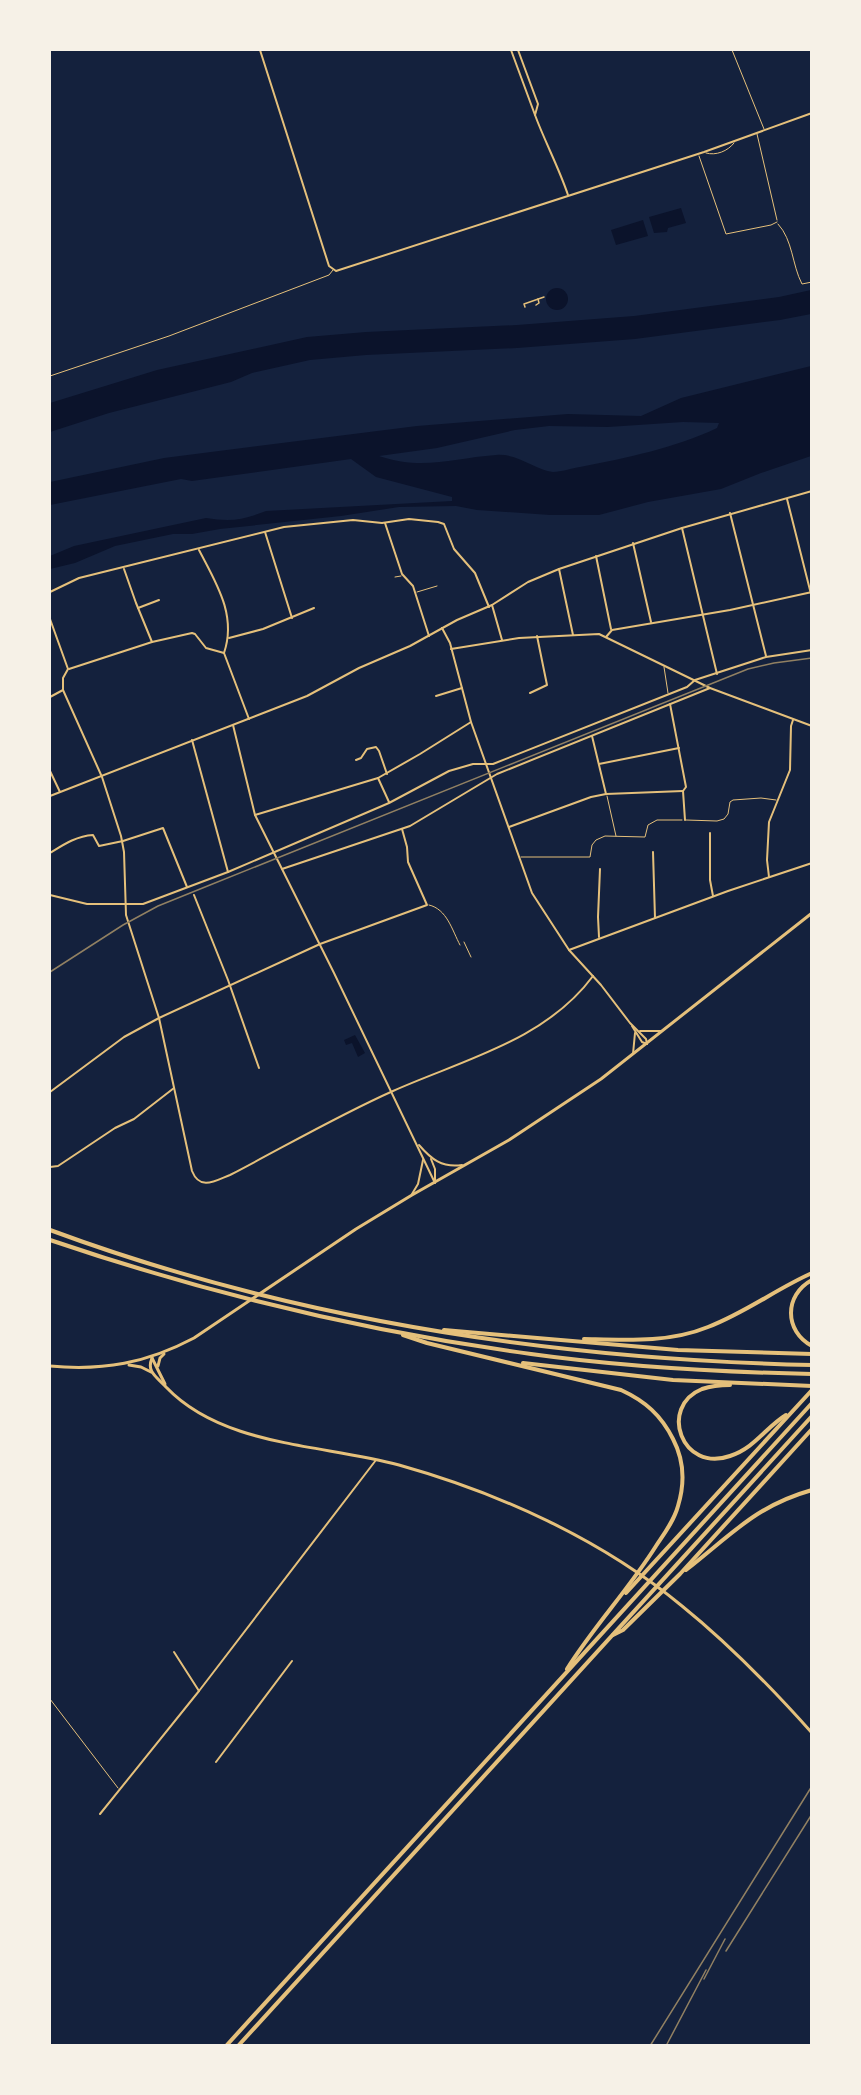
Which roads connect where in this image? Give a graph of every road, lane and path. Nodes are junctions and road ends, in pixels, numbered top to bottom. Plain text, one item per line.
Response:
1 (260, 50) edge
2 (511, 50) edge
3 (518, 50) edge
4 (732, 50) edge
5 (812, 113) edge
6 (535, 115) junction
7 (764, 129) junction
8 (756, 134) junction
9 (698, 154) junction
10 (568, 195) junction
11 (777, 222) junction
12 (333, 270) junction
13 (812, 282) edge
14 (544, 297) dead end
15 (531, 304) dead end
16 (50, 376) edge
17 (812, 490) edge
18 (786, 497) junction
19 (730, 513) junction
20 (385, 523) junction
21 (682, 528) junction
22 (265, 531) junction
23 (633, 543) junction
24 (199, 550) junction
25 (596, 556) junction
26 (124, 568) junction
27 (559, 569) junction
28 (403, 576) junction
29 (395, 577) dead end
30 (437, 586) dead end
31 (50, 591) edge
32 (811, 592) edge
33 (416, 593) junction
34 (812, 598) edge
35 (159, 600) dead end
36 (753, 605) junction
37 (491, 606) junction
38 (138, 608) junction
39 (314, 608) dead end
40 (702, 615) junction
41 (292, 618) junction
42 (50, 619) edge
43 (651, 624) junction
44 (442, 628) junction
45 (612, 630) junction
46 (573, 635) junction
47 (429, 636) junction
48 (537, 636) junction
49 (606, 637) junction
50 (229, 638) junction
51 (502, 640) junction
52 (152, 642) junction
53 (451, 648) junction
54 (812, 650) edge
55 (224, 653) junction
56 (766, 657) junction
57 (663, 664) junction
58 (68, 669) junction
59 (717, 674) junction
60 (695, 680) junction
61 (462, 688) junction
62 (709, 688) junction
63 (63, 690) junction
64 (530, 693) dead end
65 (668, 695) junction
66 (436, 696) dead end
67 (50, 697) edge
68 (670, 704) junction
69 (249, 719) junction
70 (794, 720) junction
71 (471, 722) junction
72 (233, 725) junction
73 (812, 726) edge
74 (592, 736) junction
75 (192, 740) junction
76 (679, 748) junction
77 (356, 760) dead end
78 (486, 764) junction
79 (599, 764) junction
80 (50, 771) edge
81 (387, 774) junction
82 (102, 777) junction
83 (378, 778) junction
84 (491, 778) junction
85 (683, 791) junction
86 (60, 792) junction
87 (606, 794) junction
88 (50, 796) edge
89 (776, 800) junction
90 (389, 803) junction
91 (255, 815) junction
92 (685, 820) junction
93 (507, 827) junction
94 (402, 829) junction
95 (710, 833) dead end
96 (616, 836) junction
97 (123, 841) junction
98 (653, 852) dead end
99 (50, 853) edge
100 (273, 853) junction
101 (519, 858) junction
102 (812, 863) edge
103 (282, 869) junction
104 (600, 869) dead end
105 (228, 872) junction
106 (769, 877) junction
107 (187, 887) junction
108 (50, 895) edge
109 (194, 895) dead end
110 (713, 896) junction
111 (124, 904) junction
112 (427, 905) junction
113 (812, 913) edge
114 (655, 918) junction
115 (599, 937) junction
116 (464, 942) dead end
117 (320, 944) junction
118 (460, 945) dead end
119 (569, 950) junction
120 (471, 957) dead end
121 (593, 976) junction
122 (230, 986) junction
123 (159, 1018) junction
124 (630, 1023) junction
125 (664, 1030) junction
126 (639, 1031) junction
127 (635, 1033) junction
128 (647, 1044) junction
129 (632, 1056) junction
130 (259, 1068) dead end
131 (174, 1088) junction
132 (392, 1091) junction
133 (50, 1092) edge
134 (417, 1143) junction
135 (423, 1157) junction
136 (429, 1157) junction
137 (468, 1164) junction
138 (50, 1167) edge
139 (435, 1183) junction
140 (411, 1195) junction
141 (50, 1230) edge
142 (50, 1240) edge
143 (812, 1273) edge
144 (812, 1280) edge
145 (391, 1331) junction
146 (437, 1331) junction
147 (562, 1339) junction
148 (812, 1346) edge
149 (166, 1352) junction
150 (812, 1354) edge
151 (152, 1358) junction
152 (501, 1360) junction
153 (124, 1364) junction
154 (812, 1365) edge
155 (50, 1366) edge
156 (158, 1368) junction
157 (152, 1373) junction
158 (812, 1374) edge
159 (746, 1383) junction
160 (810, 1387) edge
161 (167, 1388) junction
162 (812, 1403) edge
163 (790, 1414) junction
164 (812, 1416) edge
165 (812, 1429) edge
166 (376, 1460) junction
167 (812, 1490) edge
168 (680, 1574) junction
169 (615, 1604) junction
170 (609, 1637) junction
171 (174, 1652) dead end
172 (292, 1661) dead end
173 (561, 1679) junction
174 (199, 1691) junction
175 (50, 1700) edge
176 (812, 1733) edge
177 (216, 1762) dead end
178 (119, 1790) junction
179 (100, 1814) dead end
180 (226, 2046) edge
181 (238, 2046) edge

1 - 12 street
2 - 6 street
3 - 6 street
4 - 7 lane
5 - 7 street
6 - 10 street
7 - 8 street
8 - 9 street
8 - 11 lane
9 - 10 street
9 - 11 lane
10 - 12 street
11 - 13 lane
12 - 16 lane
14 - 15 street
17 - 18 street
18 - 19 street
18 - 32 street
19 - 21 street
19 - 36 street
20 - 22 street
20 - 28 street
20 - 37 street
21 - 23 street
21 - 40 street
22 - 24 street
22 - 41 street
23 - 25 street
23 - 43 street
24 - 26 street
24 - 50 street
25 - 27 street
25 - 45 street
26 - 31 street
26 - 38 street
27 - 37 street
27 - 46 street
28 - 29 lane
28 - 33 street
30 - 33 lane
32 - 34 street
32 - 36 street
33 - 47 street
35 - 38 street
36 - 40 street
36 - 56 street
37 - 44 street
37 - 51 street
38 - 52 street
39 - 41 street
40 - 43 street
40 - 59 street
41 - 50 street
42 - 58 street
43 - 45 street
44 - 47 street
44 - 53 street
45 - 49 street
46 - 48 street
46 - 49 street
47 - 69 street
48 - 51 street
48 - 64 street
49 - 57 street
50 - 55 street
51 - 53 street
52 - 55 street
52 - 58 street
53 - 61 street
54 - 56 street
55 - 69 street
56 - 59 street
57 - 60 street
57 - 65 lane
58 - 63 street
59 - 60 street
60 - 62 street
60 - 65 street
61 - 66 street
61 - 71 street
62 - 68 street
62 - 70 street
63 - 67 street
63 - 82 street
65 - 78 street
68 - 74 street
68 - 76 street
69 - 72 street
70 - 73 street
70 - 89 street
71 - 78 street
71 - 81 street
72 - 75 street
72 - 91 street
74 - 79 street
74 - 84 street
75 - 82 street
75 - 105 street
76 - 79 street
76 - 85 street
77 - 81 street
78 - 84 street
78 - 90 street
79 - 87 street
80 - 86 street
81 - 83 street
82 - 86 street
82 - 97 street
83 - 90 street
83 - 91 street
84 - 93 street
84 - 94 street
85 - 87 street
85 - 92 street
86 - 88 street
87 - 93 street
87 - 96 lane
89 - 92 lane
89 - 106 street
90 - 100 street
91 - 100 street
92 - 96 lane
93 - 101 street
94 - 103 street
94 - 112 street
95 - 110 street
96 - 101 lane
97 - 99 street
97 - 107 street
97 - 111 street
98 - 114 street
100 - 103 street
100 - 105 street
101 - 119 street
102 - 106 street
103 - 117 street
104 - 115 street
105 - 107 street
106 - 110 street
107 - 111 street
108 - 111 street
109 - 122 street
110 - 114 street
111 - 123 street
112 - 117 street
112 - 118 lane
113 - 125 main road
114 - 115 street
115 - 119 street
116 - 120 lane
117 - 122 street
117 - 132 street
119 - 121 street
121 - 124 street
121 - 132 street
122 - 123 street
122 - 130 street
123 - 131 street
123 - 133 street
124 - 126 street
124 - 127 street
125 - 126 street
125 - 128 main road
126 - 128 street
127 - 128 street
127 - 129 street
128 - 129 main road
129 - 137 main road
131 - 132 street
131 - 138 street
132 - 134 street
134 - 135 street
134 - 136 street
135 - 139 street
135 - 140 street
136 - 137 street
136 - 139 street
137 - 139 main road
139 - 140 main road
140 - 149 main road
141 - 146 highway
142 - 145 highway
143 - 147 highway
144 - 148 highway
145 - 152 highway
145 - 158 highway
146 - 147 highway
146 - 154 highway
147 - 150 highway
149 - 151 main road
149 - 156 main road
151 - 153 main road
151 - 156 main road
151 - 157 main road
152 - 159 highway
152 - 169 highway
153 - 155 main road
153 - 157 main road
156 - 161 main road
157 - 161 main road
159 - 160 highway
159 - 163 highway
160 - 163 highway
161 - 166 main road
162 - 173 highway
163 - 169 highway
164 - 170 highway
165 - 168 highway
166 - 174 street
166 - 176 main road
167 - 168 highway
168 - 170 highway
169 - 173 highway
170 - 181 highway
171 - 174 street
172 - 177 street
173 - 180 highway
174 - 178 street
175 - 178 lane
178 - 179 street

